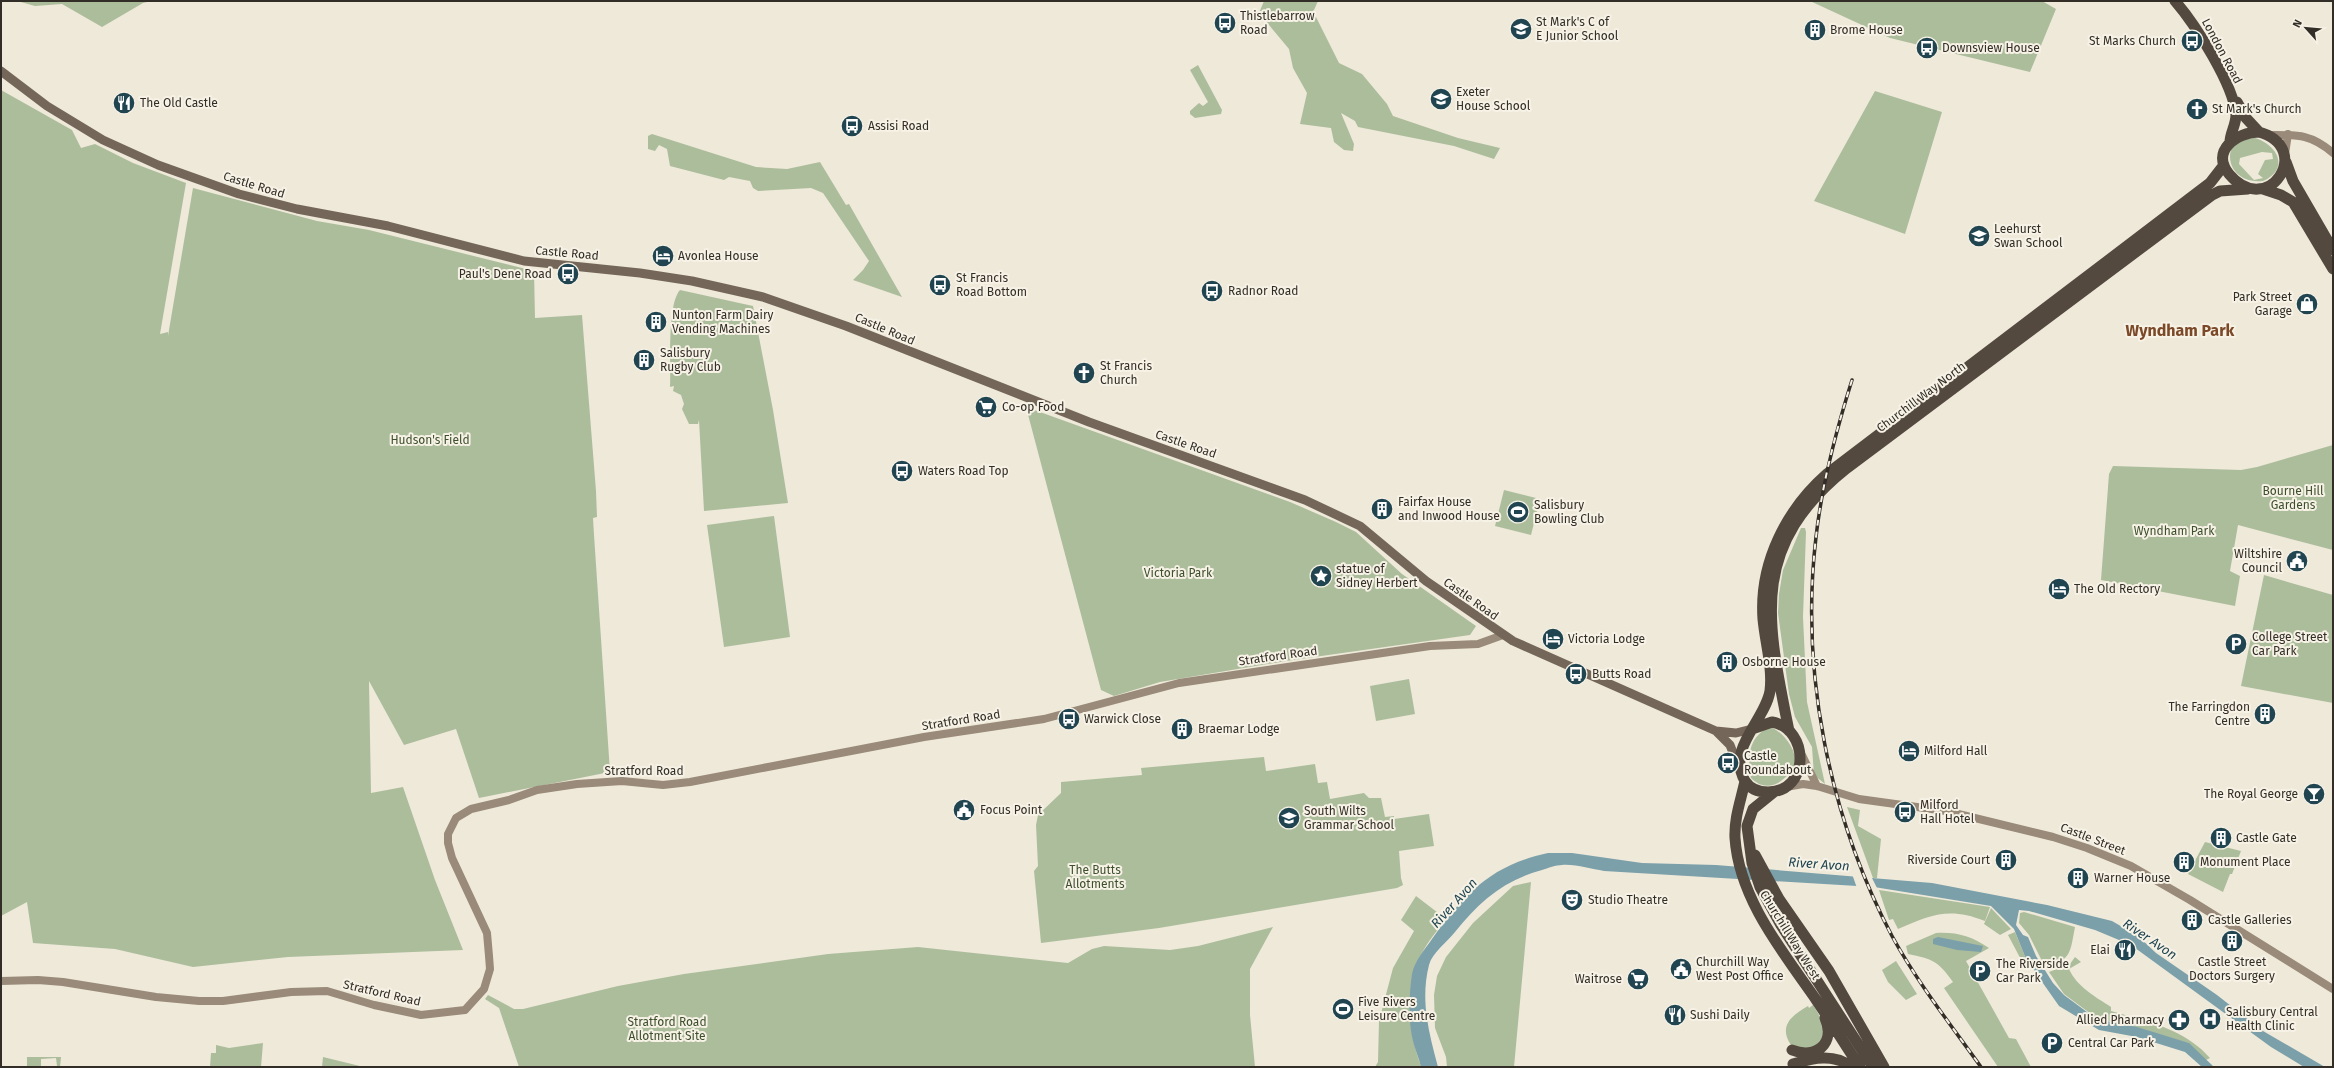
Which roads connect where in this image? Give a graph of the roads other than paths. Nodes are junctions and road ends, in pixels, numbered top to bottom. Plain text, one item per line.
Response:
1 (2175, 1) edge
2 (1, 71) edge
3 (2230, 94) junction
4 (2263, 133) junction
5 (2288, 134) junction
6 (2230, 142) junction
7 (2333, 153) edge
8 (2285, 158) junction
9 (2224, 165) junction
10 (2248, 189) junction
11 (2263, 189) junction
12 (2333, 250) edge
13 (2333, 268) edge
14 (1502, 635) junction
15 (1752, 729) junction
16 (1716, 731) junction
17 (1789, 731) junction
18 (1802, 755) junction
19 (1740, 770) junction
20 (1745, 781) junction
21 (1817, 786) junction
22 (1785, 787) junction
23 (1774, 792) junction
24 (1765, 886) junction
25 (1, 981) edge
26 (1811, 982) junction
27 (2333, 988) edge
28 (1822, 1002) junction
29 (1792, 1050) dead end
30 (1793, 1064) dead end
31 (1851, 1067) edge
32 (1860, 1067) edge
33 (1873, 1067) edge
34 (1884, 1067) edge

1 - 3 highway, London Road
2 - 14 main road, Castle Road
3 - 4 highway, London Road
3 - 6 highway, London Road
4 - 5 street
4 - 6 highway
4 - 8 highway
5 - 7 street
5 - 8 street
6 - 9 highway
8 - 11 highway
8 - 12 highway
9 - 10 highway
9 - 15 highway, Churchill Way North
10 - 11 highway
10 - 17 highway, Churchill Way North
11 - 13 highway
14 - 16 main road, Castle Road
14 - 25 street, Stratford Road
15 - 16 main road
15 - 17 highway
15 - 19 highway
16 - 19 main road
17 - 18 highway
18 - 21 street
18 - 22 highway
19 - 20 highway
20 - 23 highway
20 - 26 highway, Churchill Way West
21 - 22 street, Castle Street
21 - 27 street, Castle Street
22 - 23 highway
23 - 24 highway
24 - 26 highway, Churchill Way West
24 - 34 highway
26 - 28 highway, Churchill Way West
28 - 29 highway
28 - 32 highway, Churchill Way West
28 - 33 highway, Churchill Way West
30 - 31 highway

